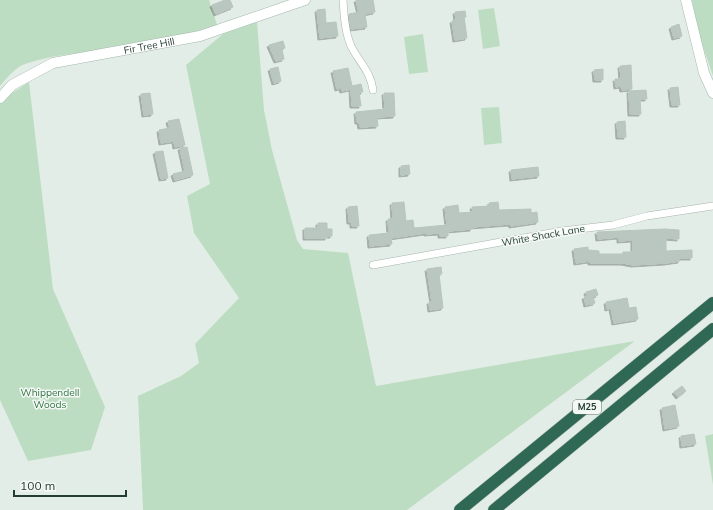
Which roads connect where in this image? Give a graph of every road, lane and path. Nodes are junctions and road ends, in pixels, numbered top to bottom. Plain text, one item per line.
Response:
1 (305, 0) edge
2 (343, 0) edge
3 (686, 0) edge
4 (373, 90) dead end
5 (713, 93) edge
6 (0, 98) edge
7 (713, 206) edge
8 (373, 265) dead end
9 (713, 303) edge
10 (713, 329) edge
11 (460, 510) edge
12 (494, 510) edge

1 - 6 street, Fir Tree Hill
2 - 4 street
3 - 5 street
7 - 8 street, White Shack Lane
9 - 11 highway, M25
10 - 12 highway, M25

